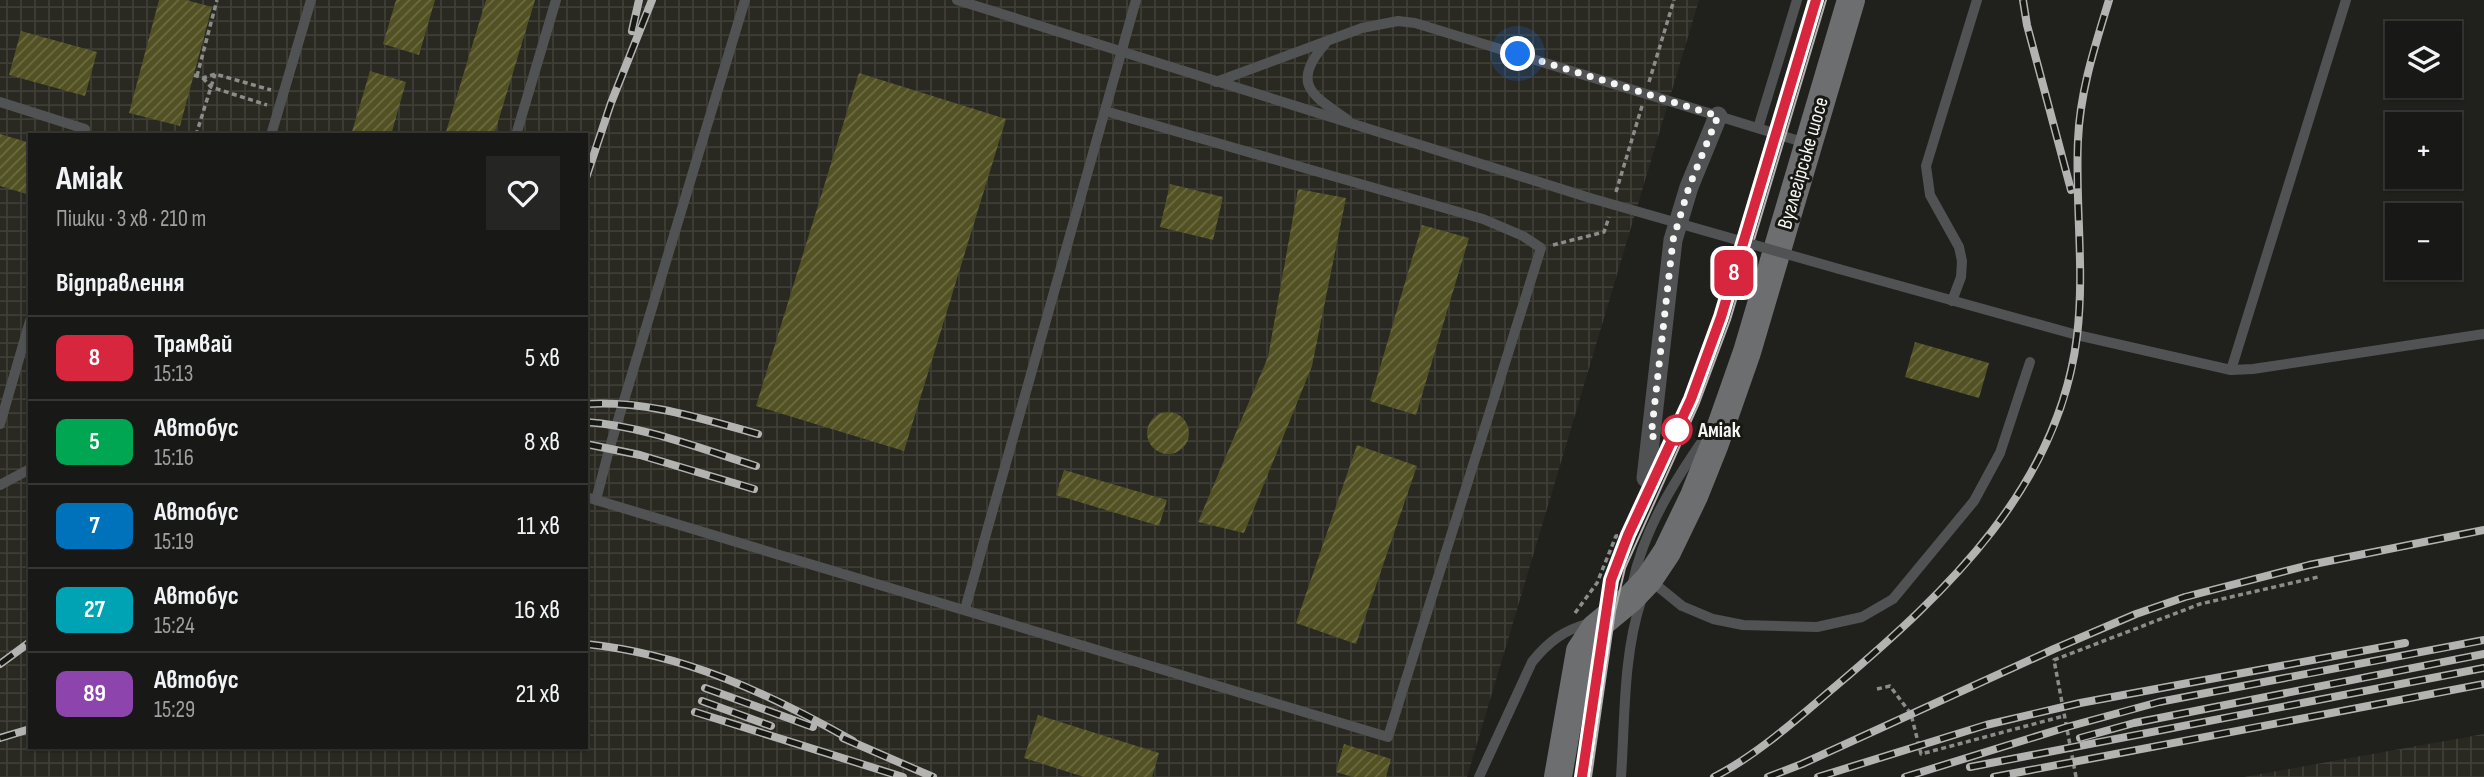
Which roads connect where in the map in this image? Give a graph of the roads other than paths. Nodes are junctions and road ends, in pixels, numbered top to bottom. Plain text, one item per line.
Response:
1 (311, 0) edge
2 (556, 0) edge
3 (745, 0) edge
4 (957, 0) edge
5 (1136, 0) edge
6 (1797, 0) edge
7 (1851, 0) edge
8 (1977, 0) edge
9 (2346, 0) edge
10 (1328, 41) junction
11 (1121, 53) junction
12 (1216, 82) junction
13 (0, 102) edge
14 (1105, 111) junction
15 (1718, 116) junction
16 (1358, 126) junction
17 (1758, 128) junction
18 (84, 133) edge
19 (272, 133) edge
20 (517, 133) edge
21 (1809, 144) junction
22 (1952, 301) junction
23 (28, 328) edge
24 (2484, 334) edge
25 (2030, 362) dead end
26 (2231, 370) junction
27 (0, 424) edge
28 (28, 470) edge
29 (1646, 478) dead end
30 (0, 485) edge
31 (591, 498) edge
32 (1639, 589) junction
33 (965, 609) junction
34 (1604, 619) junction
35 (1479, 777) edge
36 (1558, 777) edge
37 (1620, 777) edge

1 - 19 lane
2 - 20 lane
3 - 31 lane
4 - 11 lane
5 - 11 lane
6 - 17 lane
7 - 21 street, Вуглегірське шосе
8 - 22 lane
9 - 26 lane
10 - 12 lane
10 - 15 lane
10 - 16 lane
11 - 12 lane
11 - 14 lane
12 - 16 lane
13 - 18 lane
14 - 33 lane
14 - 33 lane
15 - 17 lane
15 - 29 street
16 - 22 lane, bridge
17 - 21 lane
21 - 32 street, Вуглегірське шосе
22 - 26 lane
23 - 27 lane
24 - 26 lane
25 - 32 lane
28 - 30 lane
31 - 33 lane
32 - 34 street, Вуглегірське шосе
32 - 37 lane
34 - 35 lane
34 - 36 street, Вуглегірське шосе

